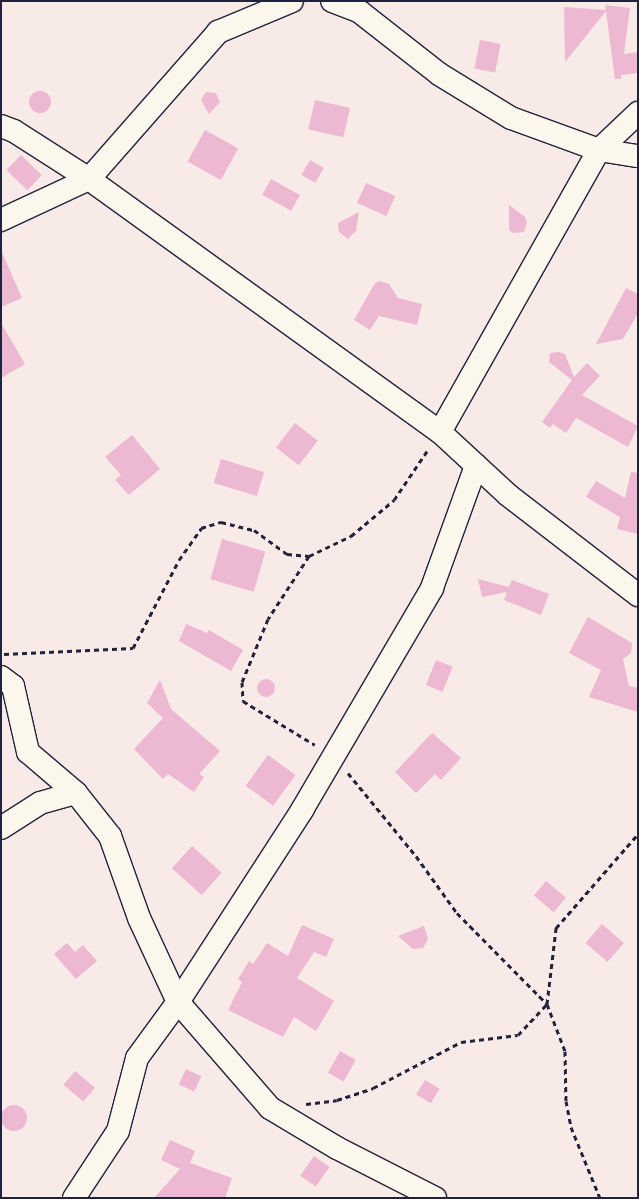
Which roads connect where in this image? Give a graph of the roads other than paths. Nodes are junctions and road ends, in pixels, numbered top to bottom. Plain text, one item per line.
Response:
1 (292, 1) edge
2 (332, 1) edge
3 (638, 113) edge
4 (1, 126) edge
5 (599, 150) junction
6 (638, 156) edge
7 (89, 179) junction
8 (1, 220) edge
9 (440, 432) junction
10 (476, 466) junction
11 (638, 595) edge
12 (1, 677) edge
13 (76, 793) junction
14 (1, 828) edge
15 (178, 1002) junction
16 (74, 1198) edge
17 (435, 1198) edge

1 - 7 street
2 - 5 street
3 - 5 street
4 - 7 street
5 - 6 street
5 - 9 street
7 - 8 street
7 - 9 street
9 - 10 street
10 - 11 street
10 - 15 street
12 - 13 street
13 - 14 street
13 - 15 street
15 - 16 street
15 - 17 street

